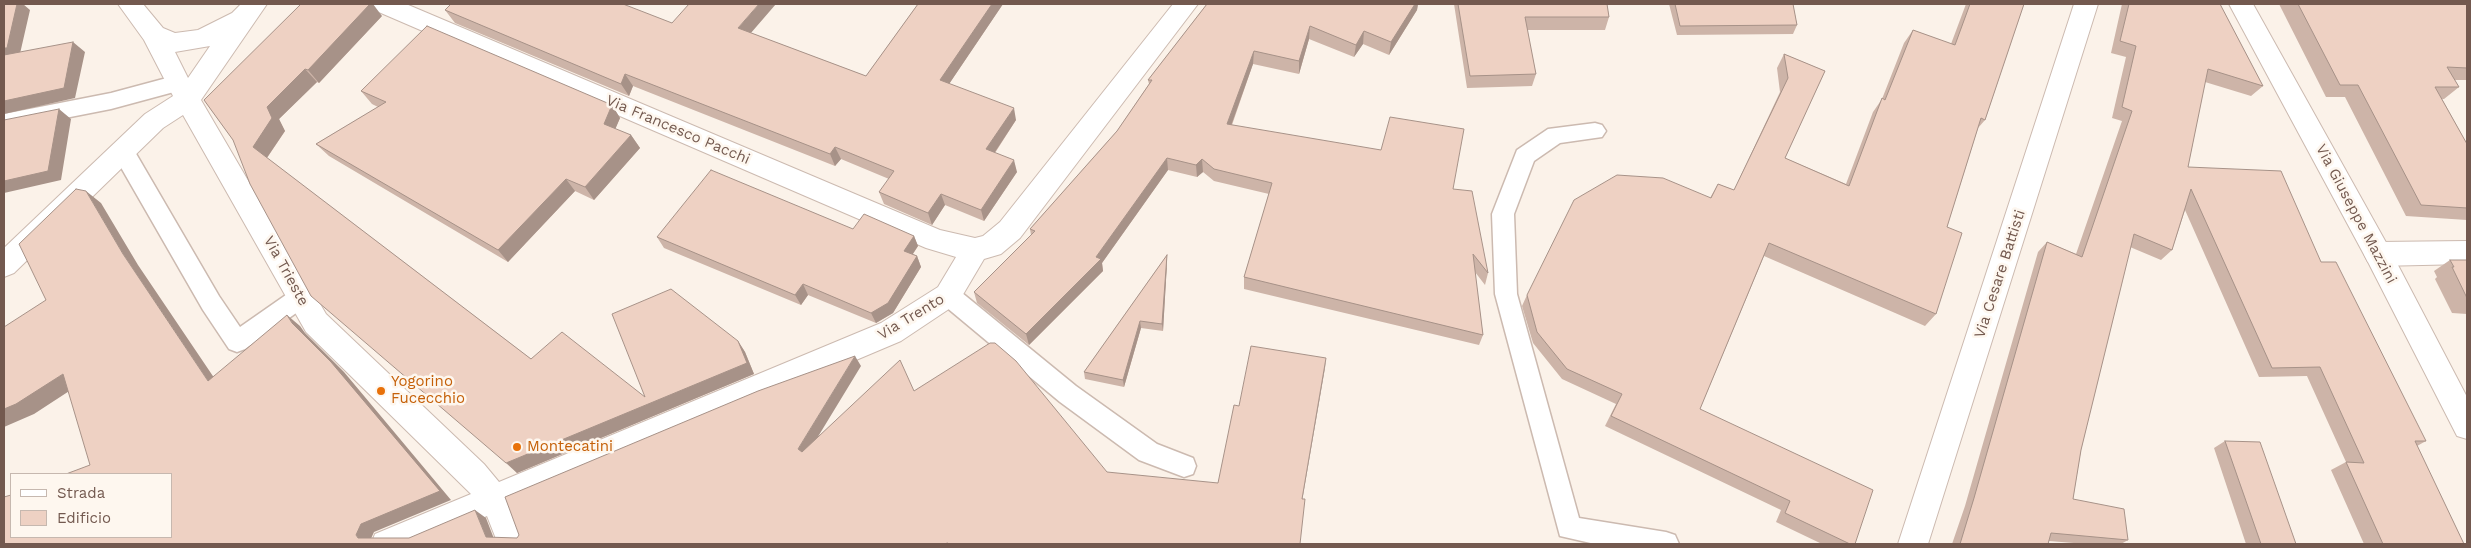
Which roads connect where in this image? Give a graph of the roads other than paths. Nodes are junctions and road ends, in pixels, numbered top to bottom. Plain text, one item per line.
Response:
1 (130, 4) edge
2 (269, 4) edge
3 (383, 4) edge
4 (1186, 4) edge
5 (2086, 4) edge
6 (2241, 4) edge
7 (249, 11) edge
8 (154, 35) junction
9 (183, 91) junction
10 (4, 122) edge
11 (1595, 131) dead end
12 (123, 151) junction
13 (974, 250) junction
14 (2467, 253) edge
15 (2378, 254) junction
16 (4, 265) edge
17 (948, 295) junction
18 (301, 297) junction
19 (2467, 426) edge
20 (1184, 466) dead end
21 (495, 499) junction
22 (386, 544) edge
23 (513, 544) edge
24 (1666, 544) edge
25 (1912, 544) edge

1 - 8 street, Via Trieste
2 - 7 street
3 - 13 street, Via Francesco Pacchi
4 - 13 street
5 - 25 street, Via Cesare Battisti
6 - 15 street, Via Giuseppe Mazzini
7 - 8 street
7 - 9 street
8 - 9 street, Via Trieste
9 - 10 lane
9 - 12 street
9 - 18 street, Via Trieste
11 - 24 lane
12 - 16 street
12 - 18 lane
13 - 17 street, Via Trento
14 - 15 street
15 - 19 street, Via Giuseppe Mazzini
17 - 20 lane
17 - 21 street, Via Trento
18 - 21 street, Via Trieste
21 - 22 street, Via Trento
21 - 23 street

